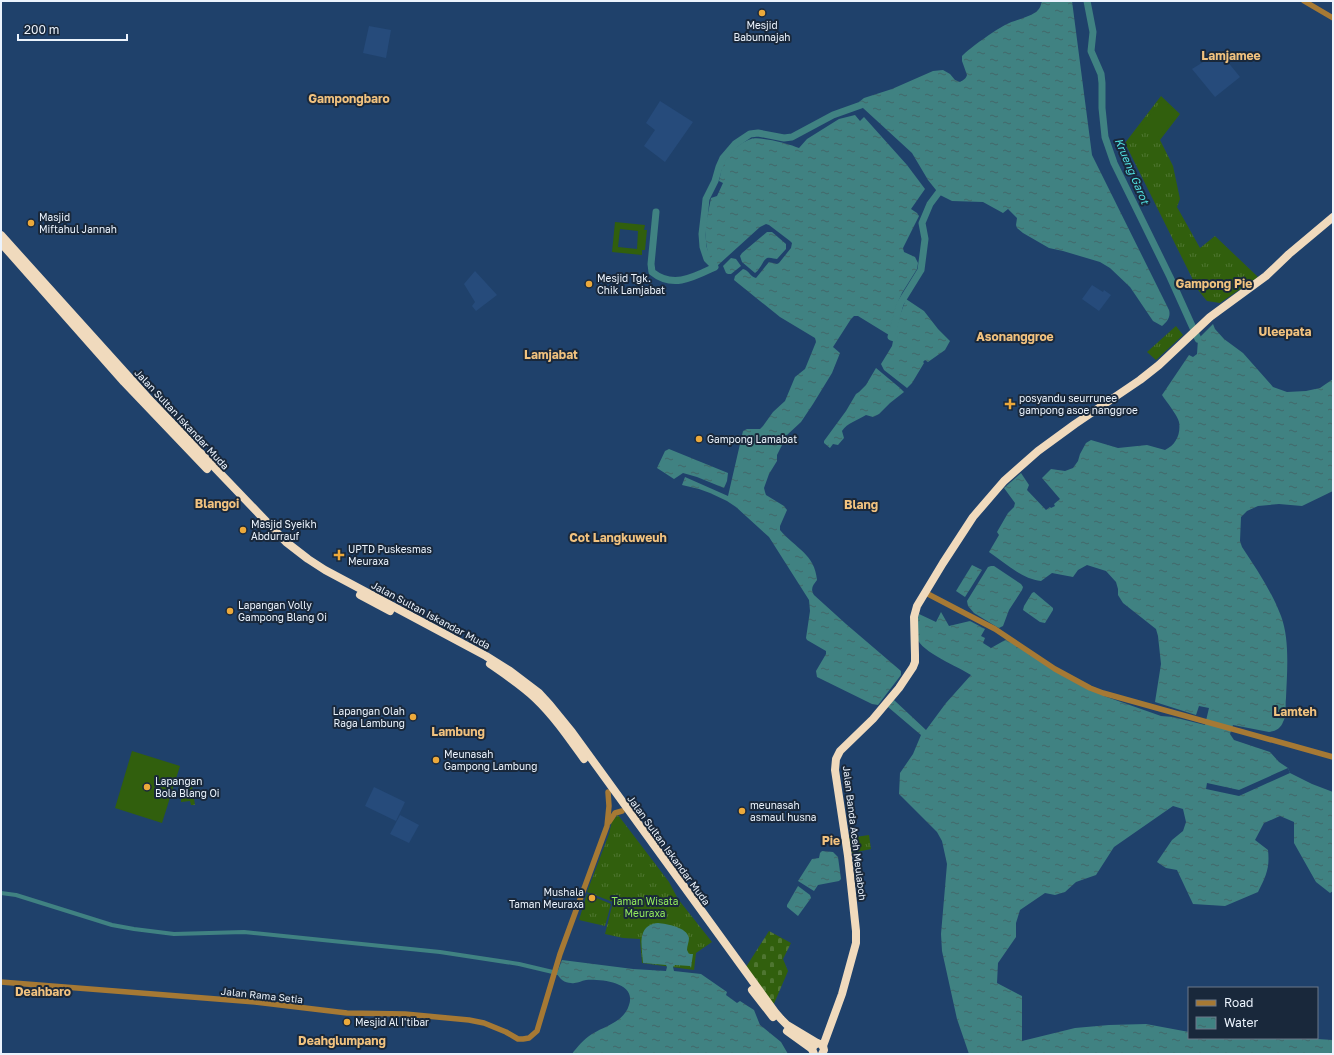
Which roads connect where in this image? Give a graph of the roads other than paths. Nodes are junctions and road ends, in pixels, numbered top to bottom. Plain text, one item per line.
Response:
1 (1304, 1) edge
2 (1333, 18) edge
3 (1333, 217) edge
4 (1, 235) edge
5 (1, 243) edge
6 (926, 593) junction
7 (1333, 756) edge
8 (608, 792) junction
9 (622, 811) junction
10 (607, 826) junction
11 (1, 982) edge
12 (819, 1050) edge

1 - 2 street
3 - 6 highway, Jalan Banda Aceh Meulaboh
4 - 12 highway, Jalan Sultan Iskandar Muda
5 - 8 highway, Jalan Sultan Iskandar Muda
6 - 7 street
6 - 12 highway, Jalan Banda Aceh Meulaboh
8 - 9 highway, Jalan Sultan Iskandar Muda
8 - 10 street
9 - 10 street
9 - 12 highway, Jalan Sultan Iskandar Muda
10 - 11 street, Jalan Rama Setia

